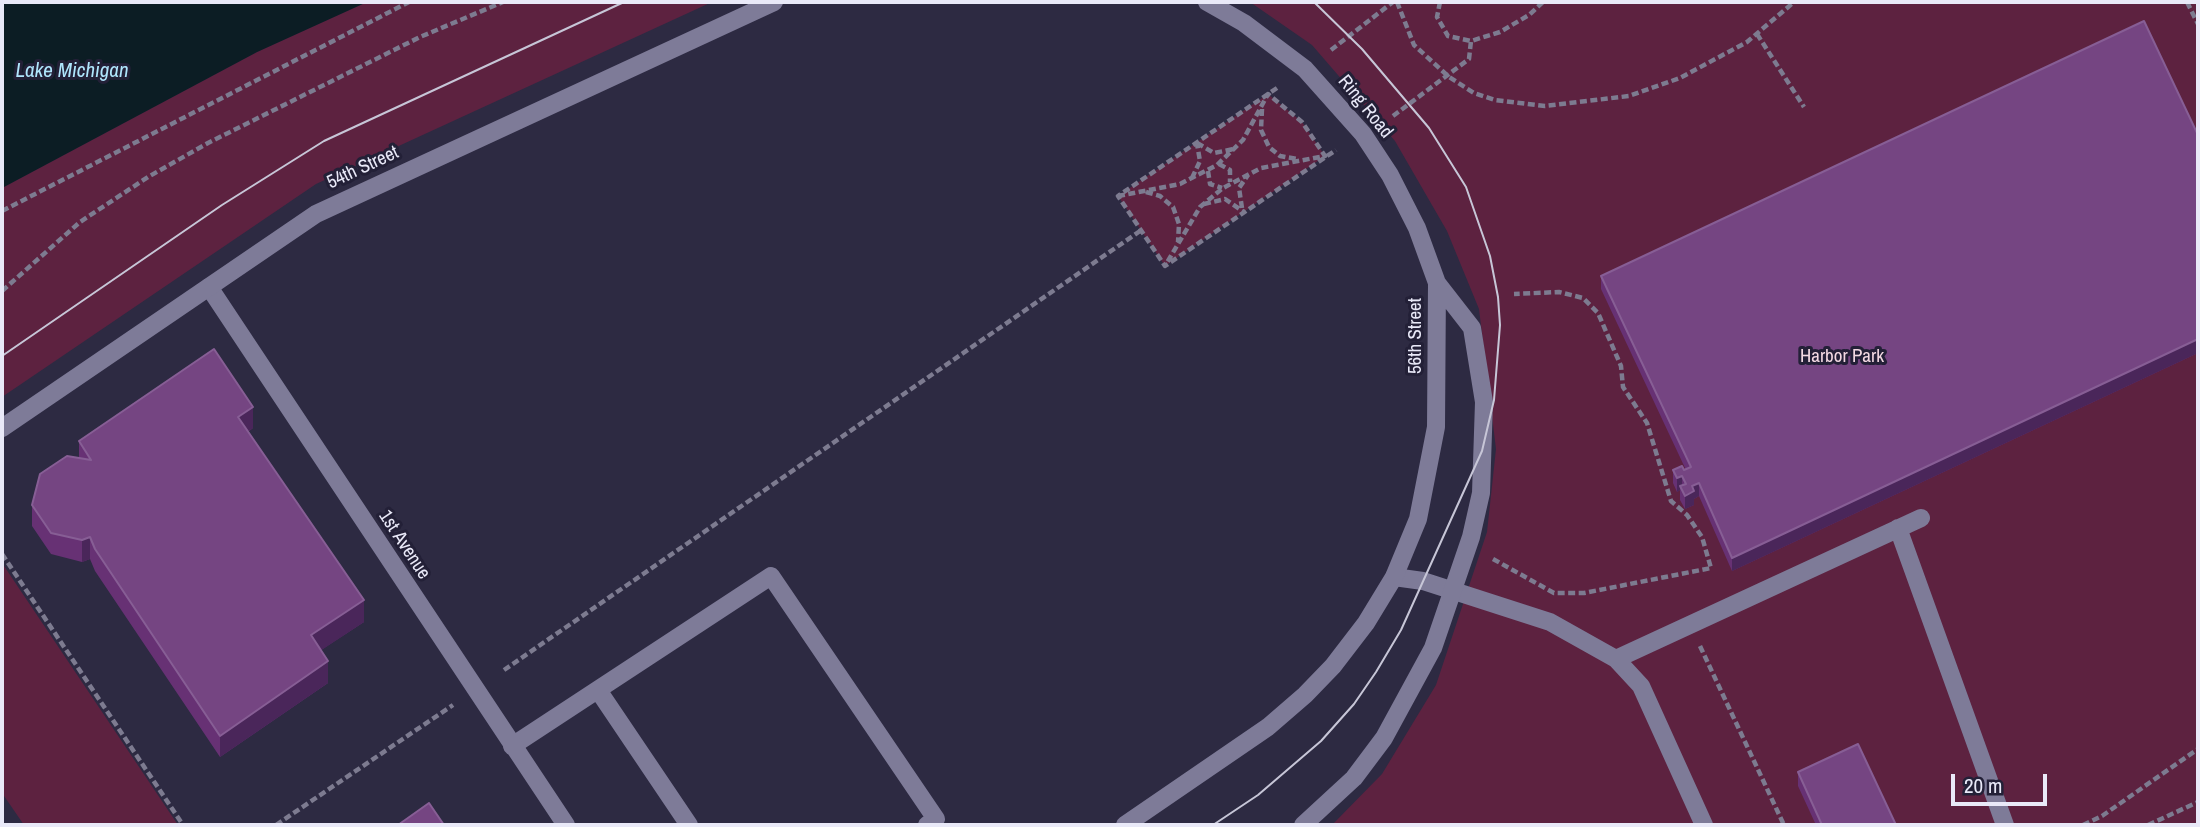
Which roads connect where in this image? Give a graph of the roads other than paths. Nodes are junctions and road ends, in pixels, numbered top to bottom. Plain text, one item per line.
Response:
1 (774, 2) edge
2 (1207, 2) edge
3 (1437, 283) junction
4 (209, 287) junction
5 (2, 428) edge
6 (1921, 517) dead end
7 (1898, 528) junction
8 (1394, 577) junction
9 (1454, 591) junction
10 (1616, 659) junction
11 (598, 690) junction
12 (512, 746) junction
13 (566, 825) edge
14 (689, 825) edge
15 (927, 825) edge
16 (1125, 825) edge
17 (1303, 825) edge
18 (1704, 825) edge
19 (2005, 825) edge

1 - 4 street, 54th Street
2 - 3 street, Ring Road
3 - 8 street, 56th Street
3 - 9 street, 56th Street
4 - 5 street, 54th Street
4 - 12 street, 1st Avenue
6 - 7 street
7 - 10 street
7 - 19 street
8 - 9 street
8 - 16 street, 56th Street
9 - 10 street
9 - 17 street, 56th Street
10 - 18 street
11 - 12 street
11 - 14 street
11 - 15 street
12 - 13 street, 1st Avenue

